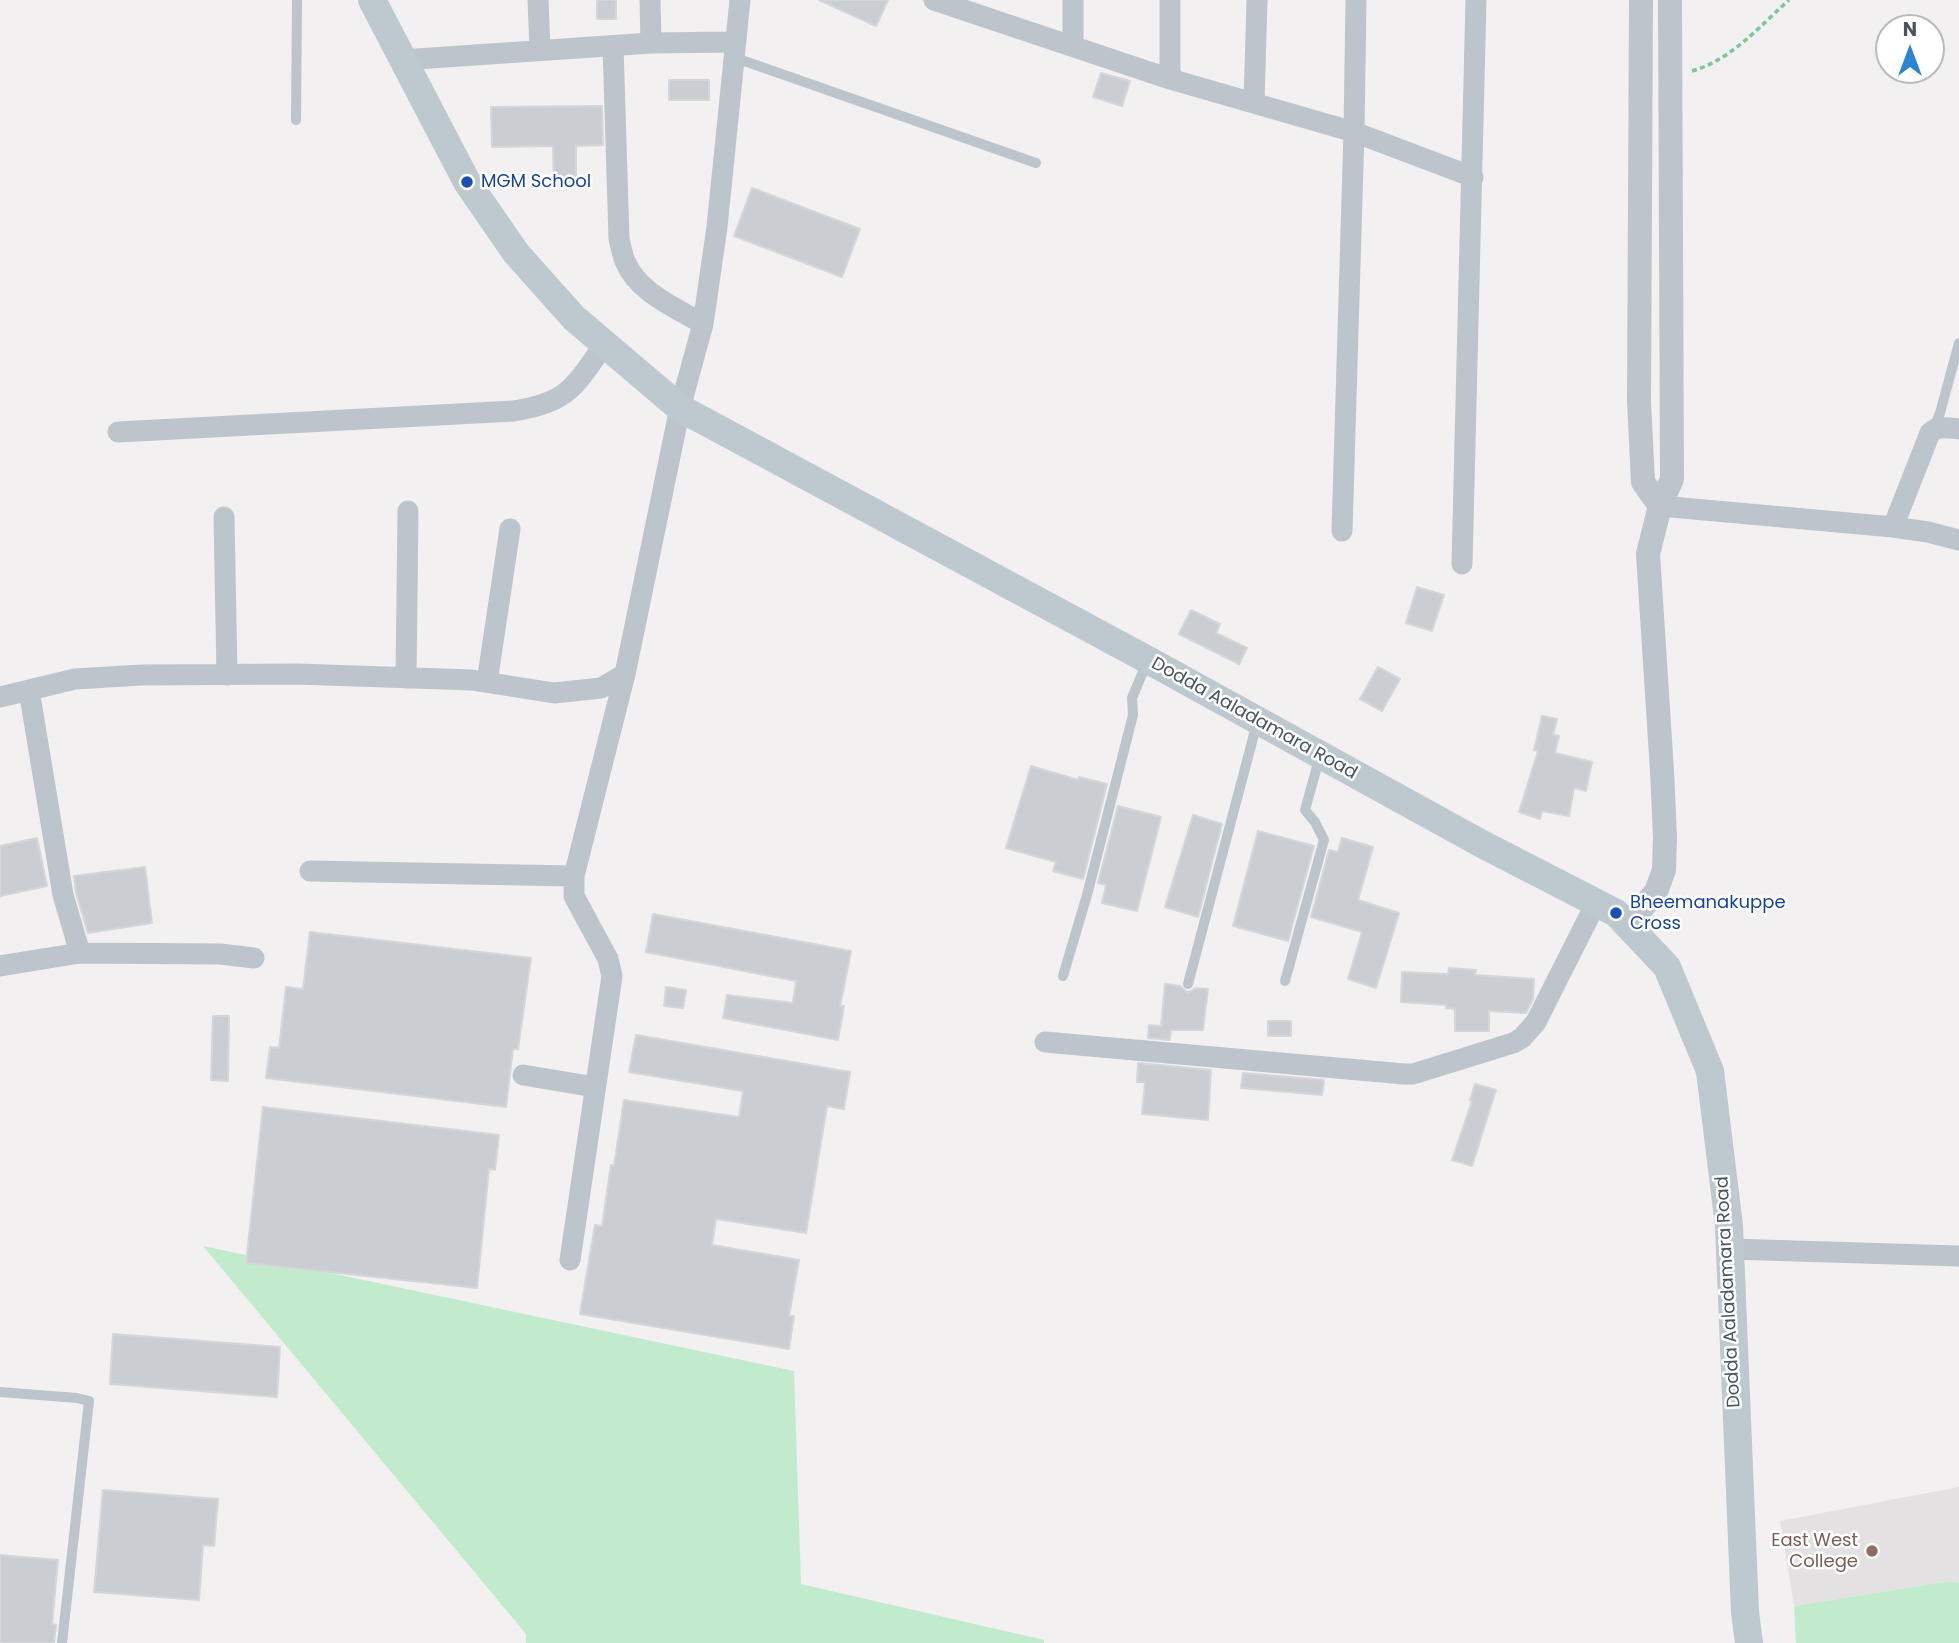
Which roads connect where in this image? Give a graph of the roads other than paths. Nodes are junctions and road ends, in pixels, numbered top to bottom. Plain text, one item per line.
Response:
1 (298, 0) edge
2 (372, 0) edge
3 (538, 0) edge
4 (650, 0) edge
5 (740, 0) edge
6 (934, 0) edge
7 (1073, 0) edge
8 (1170, 0) edge
9 (1257, 0) edge
10 (1356, 0) edge
11 (1476, 0) edge
12 (1641, 0) edge
13 (1670, 0) edge
14 (974, 7) edge
15 (650, 43) junction
16 (613, 46) junction
17 (1073, 46) junction
18 (540, 50) junction
19 (734, 50) junction
20 (402, 60) junction
21 (1170, 79) junction
22 (1254, 103) junction
23 (296, 120) dead end
24 (1354, 132) junction
25 (1036, 163) dead end
26 (1473, 177) junction
27 (703, 324) junction
28 (1959, 343) edge
29 (604, 345) junction
30 (680, 408) junction
31 (1959, 429) edge
32 (1933, 430) junction
33 (118, 432) dead end
34 (1660, 506) junction
35 (408, 511) dead end
36 (224, 517) dead end
37 (1894, 527) junction
38 (510, 529) dead end
39 (1342, 531) dead end
40 (1959, 540) edge
41 (1462, 564) dead end
42 (1148, 660) junction
43 (227, 674) junction
44 (625, 674) junction
45 (406, 678) junction
46 (487, 682) junction
47 (29, 690) junction
48 (0, 697) edge
49 (1258, 722) junction
50 (1320, 756) junction
51 (310, 871) dead end
52 (573, 876) junction
53 (1596, 903) junction
54 (1627, 925) junction
55 (80, 953) junction
56 (254, 958) dead end
57 (0, 966) edge
58 (1063, 976) dead end
59 (1285, 981) dead end
60 (1188, 984) dead end
61 (1045, 1042) dead end
62 (523, 1075) dead end
63 (596, 1087) junction
64 (1730, 1249) junction
65 (1959, 1256) edge
66 (570, 1260) dead end
67 (0, 1392) edge
68 (62, 1643) edge
69 (1749, 1643) edge

1 - 23 lane
2 - 20 main road, Dodda Aaladamara Road
3 - 18 street
4 - 15 street
5 - 19 street
6 - 14 street
7 - 17 street
8 - 21 street
9 - 22 street
10 - 24 street
11 - 26 street
12 - 34 street
13 - 34 street
14 - 17 street
15 - 16 street
15 - 19 street
16 - 18 street
16 - 27 street
17 - 21 street
18 - 20 street
19 - 25 lane
19 - 27 street
20 - 29 main road, Dodda Aaladamara Road
21 - 22 street
22 - 24 street
24 - 26 street
24 - 39 street
26 - 41 street
27 - 30 street
28 - 32 lane
29 - 30 main road, Dodda Aaladamara Road
29 - 33 street
30 - 42 main road, Dodda Aaladamara Road
30 - 44 street
31 - 32 street
32 - 37 street
34 - 37 street
34 - 54 street
35 - 45 street
36 - 43 street
37 - 40 street
38 - 46 street
42 - 49 main road, Dodda Aaladamara Road
42 - 58 lane
43 - 45 street
43 - 47 street
44 - 46 street
44 - 52 street
45 - 46 street
47 - 48 street
47 - 55 street
49 - 50 main road, Dodda Aaladamara Road
49 - 60 lane
50 - 53 main road, Dodda Aaladamara Road
50 - 59 lane
51 - 52 street
52 - 63 street
53 - 54 main road, Dodda Aaladamara Road
53 - 61 street
54 - 64 main road, Dodda Aaladamara Road
55 - 56 street
55 - 57 street
62 - 63 street
63 - 66 street
64 - 65 street
64 - 69 main road, Dodda Aaladamara Road
67 - 68 lane

